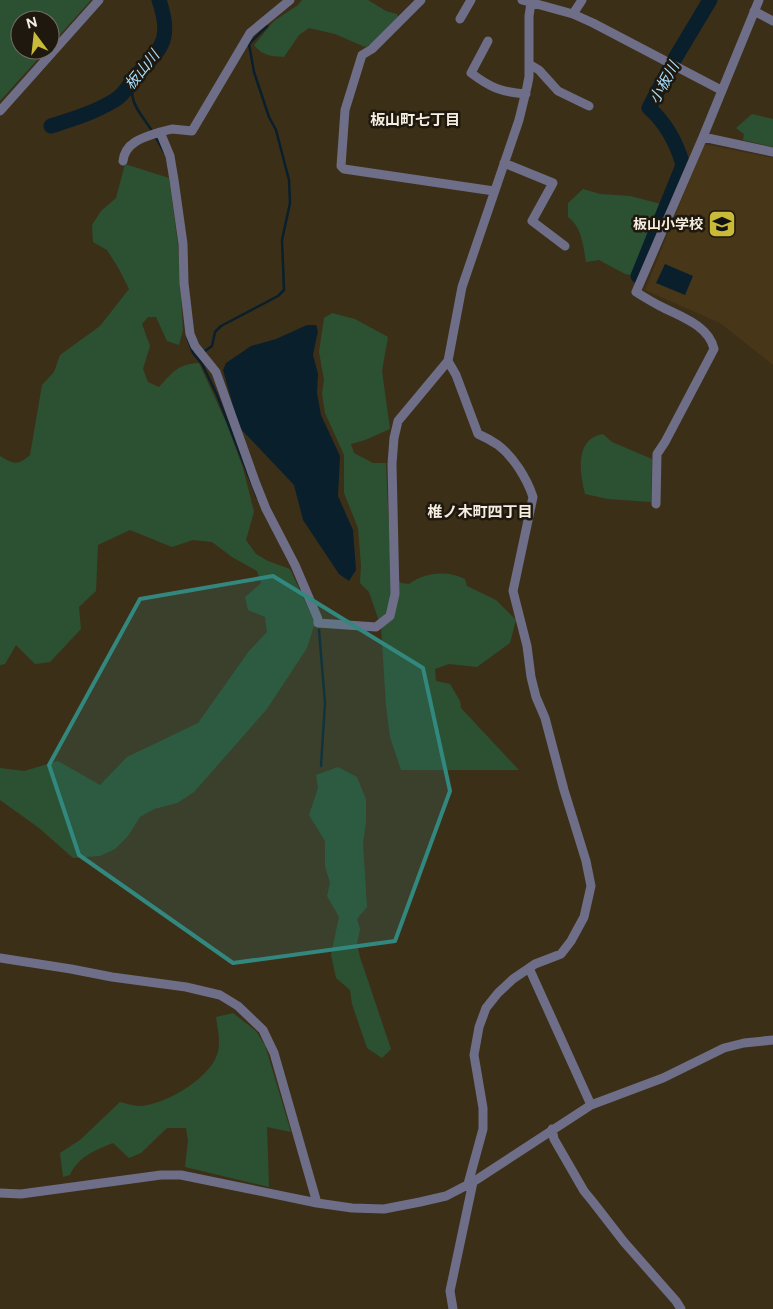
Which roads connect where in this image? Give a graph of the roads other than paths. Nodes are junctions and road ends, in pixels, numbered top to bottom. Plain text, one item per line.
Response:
1 (99, 0) edge
2 (290, 0) edge
3 (422, 0) edge
4 (471, 0) edge
5 (582, 0) edge
6 (759, 0) edge
7 (526, 1) edge
8 (754, 11) junction
9 (573, 14) junction
10 (460, 20) dead end
11 (773, 21) edge
12 (488, 41) dead end
13 (529, 64) junction
14 (721, 90) junction
15 (526, 94) junction
16 (589, 106) dead end
17 (0, 111) edge
18 (160, 132) junction
19 (703, 137) junction
20 (773, 152) edge
21 (123, 161) dead end
22 (504, 163) junction
23 (494, 191) junction
24 (565, 246) dead end
25 (448, 361) junction
26 (656, 504) dead end
27 (0, 958) edge
28 (529, 968) junction
29 (773, 1040) edge
30 (591, 1105) junction
31 (552, 1129) junction
32 (471, 1183) junction
33 (0, 1193) edge
34 (317, 1203) junction
35 (453, 1309) edge
36 (681, 1309) edge

1 - 17 street
2 - 18 street
3 - 23 street
4 - 10 street
5 - 9 street
6 - 8 street
7 - 9 street
7 - 13 street
8 - 11 street
8 - 14 street
9 - 14 street
12 - 15 street
13 - 15 street
13 - 16 street
14 - 19 street
15 - 22 street
18 - 21 street
18 - 25 street
19 - 20 street
19 - 26 street
22 - 23 street
22 - 24 street
23 - 25 street
25 - 28 street
27 - 34 street
28 - 30 street
28 - 32 street
29 - 30 street
30 - 31 street
31 - 32 street
31 - 36 street
32 - 34 street
32 - 35 street
33 - 34 street

